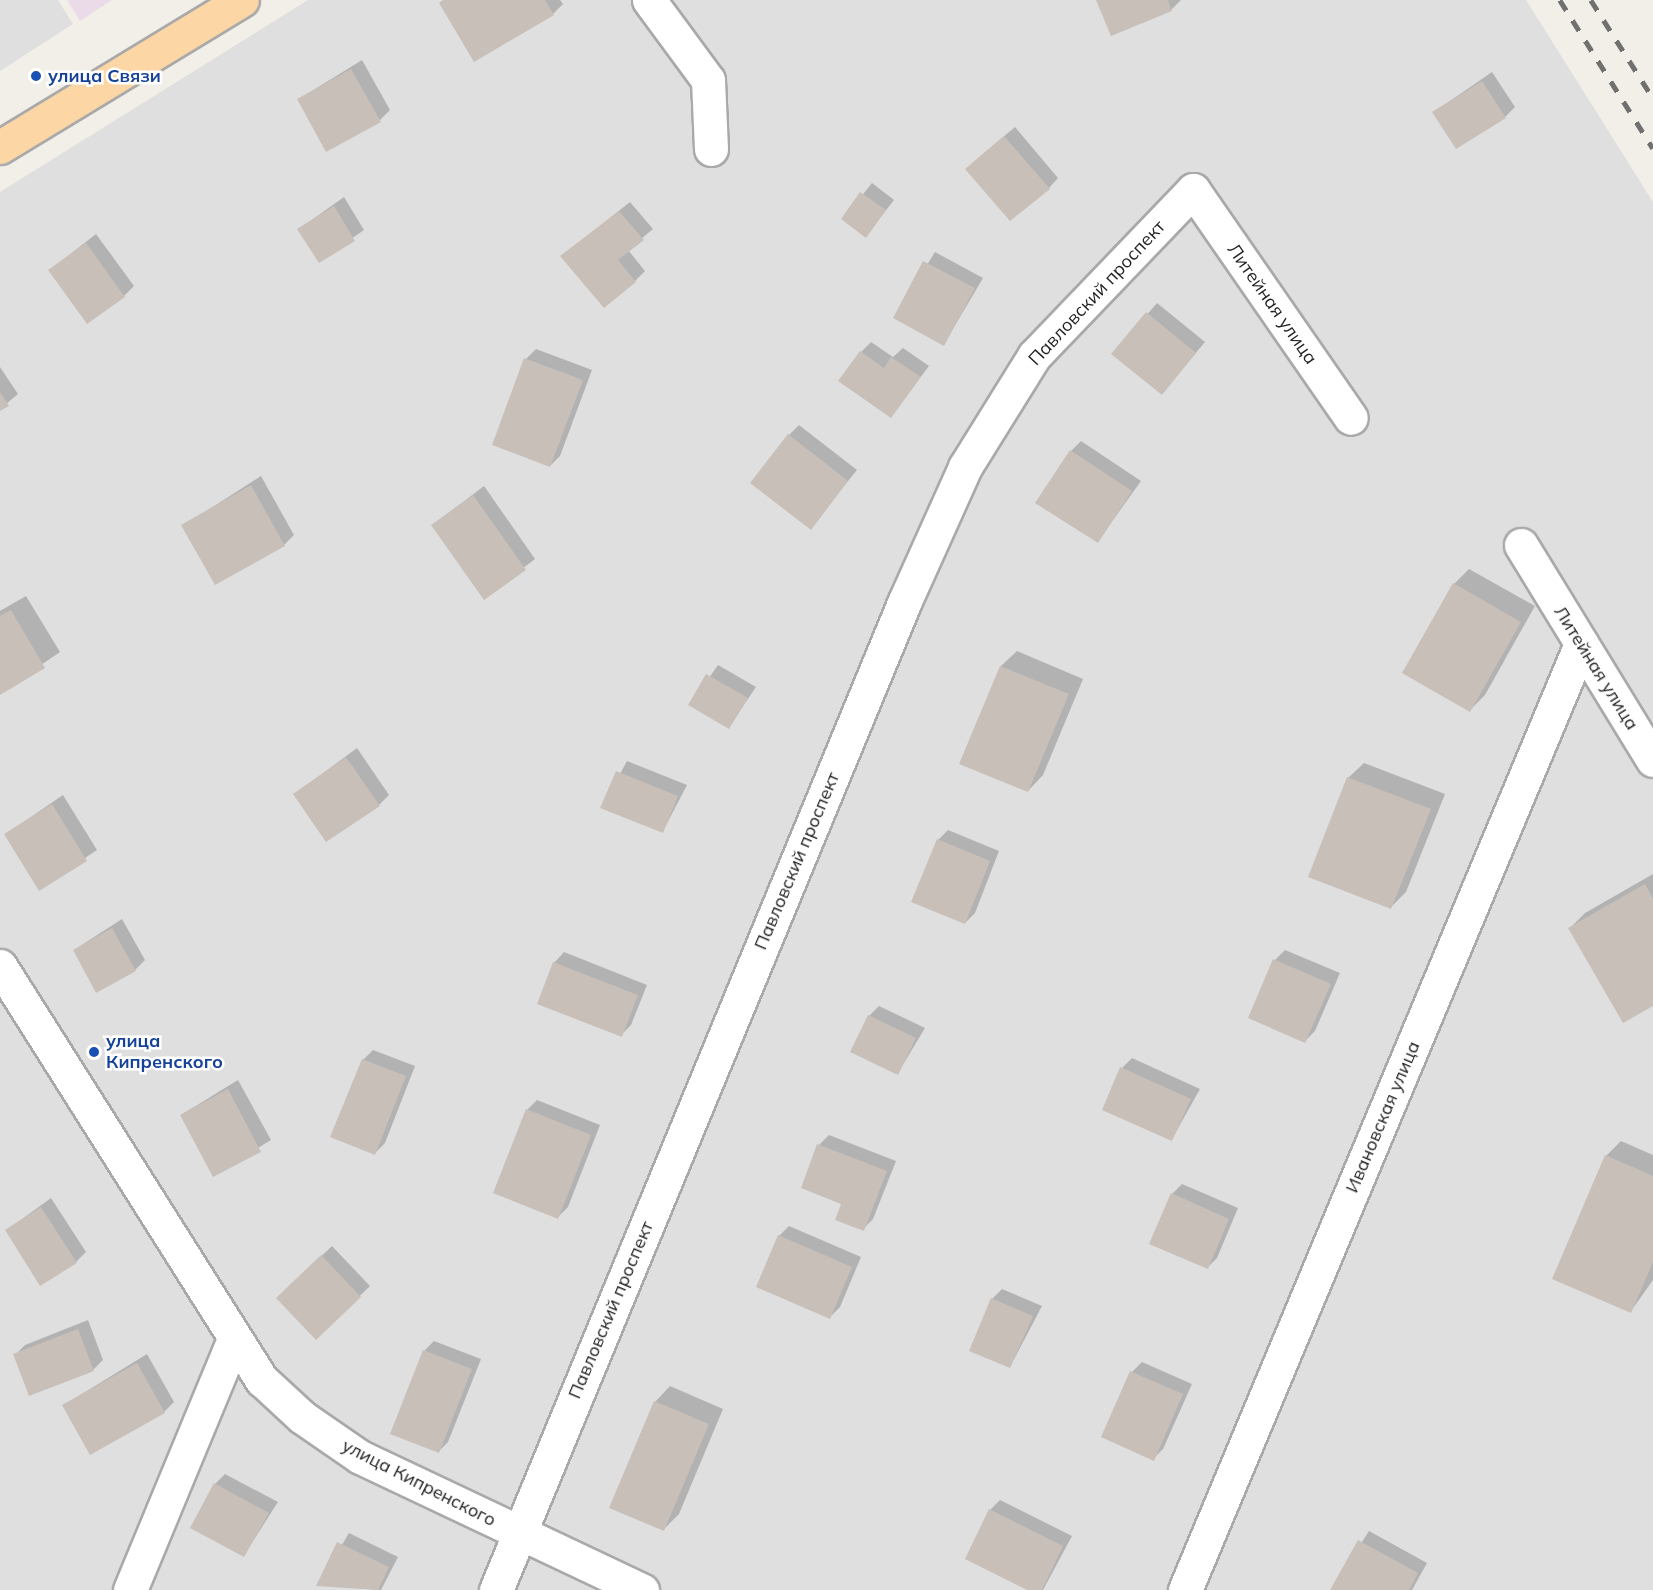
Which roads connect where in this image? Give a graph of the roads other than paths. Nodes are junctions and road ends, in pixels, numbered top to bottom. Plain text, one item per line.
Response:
1 (242, 0) edge
2 (649, 0) edge
3 (0, 147) edge
4 (711, 149) dead end
5 (1194, 190) joint
6 (1351, 418) dead end
7 (1521, 544) dead end
8 (1581, 644) junction
9 (1653, 760) edge
10 (0, 966) edge
11 (234, 1339) junction
12 (518, 1534) junction
13 (130, 1590) edge
14 (496, 1590) edge
15 (642, 1590) edge
16 (1185, 1590) edge

1 - 3 main road
2 - 4 street
5 - 6 street, Литейная улица
5 - 12 street, Павловский проспект
7 - 8 street, Литейная улица
8 - 9 street, Литейная улица
8 - 16 street, Ивановская улица
10 - 11 street, улица Кипренского
11 - 12 street, улица Кипренского
11 - 13 street
12 - 14 street, Павловский проспект
12 - 15 street, улица Кипренского

